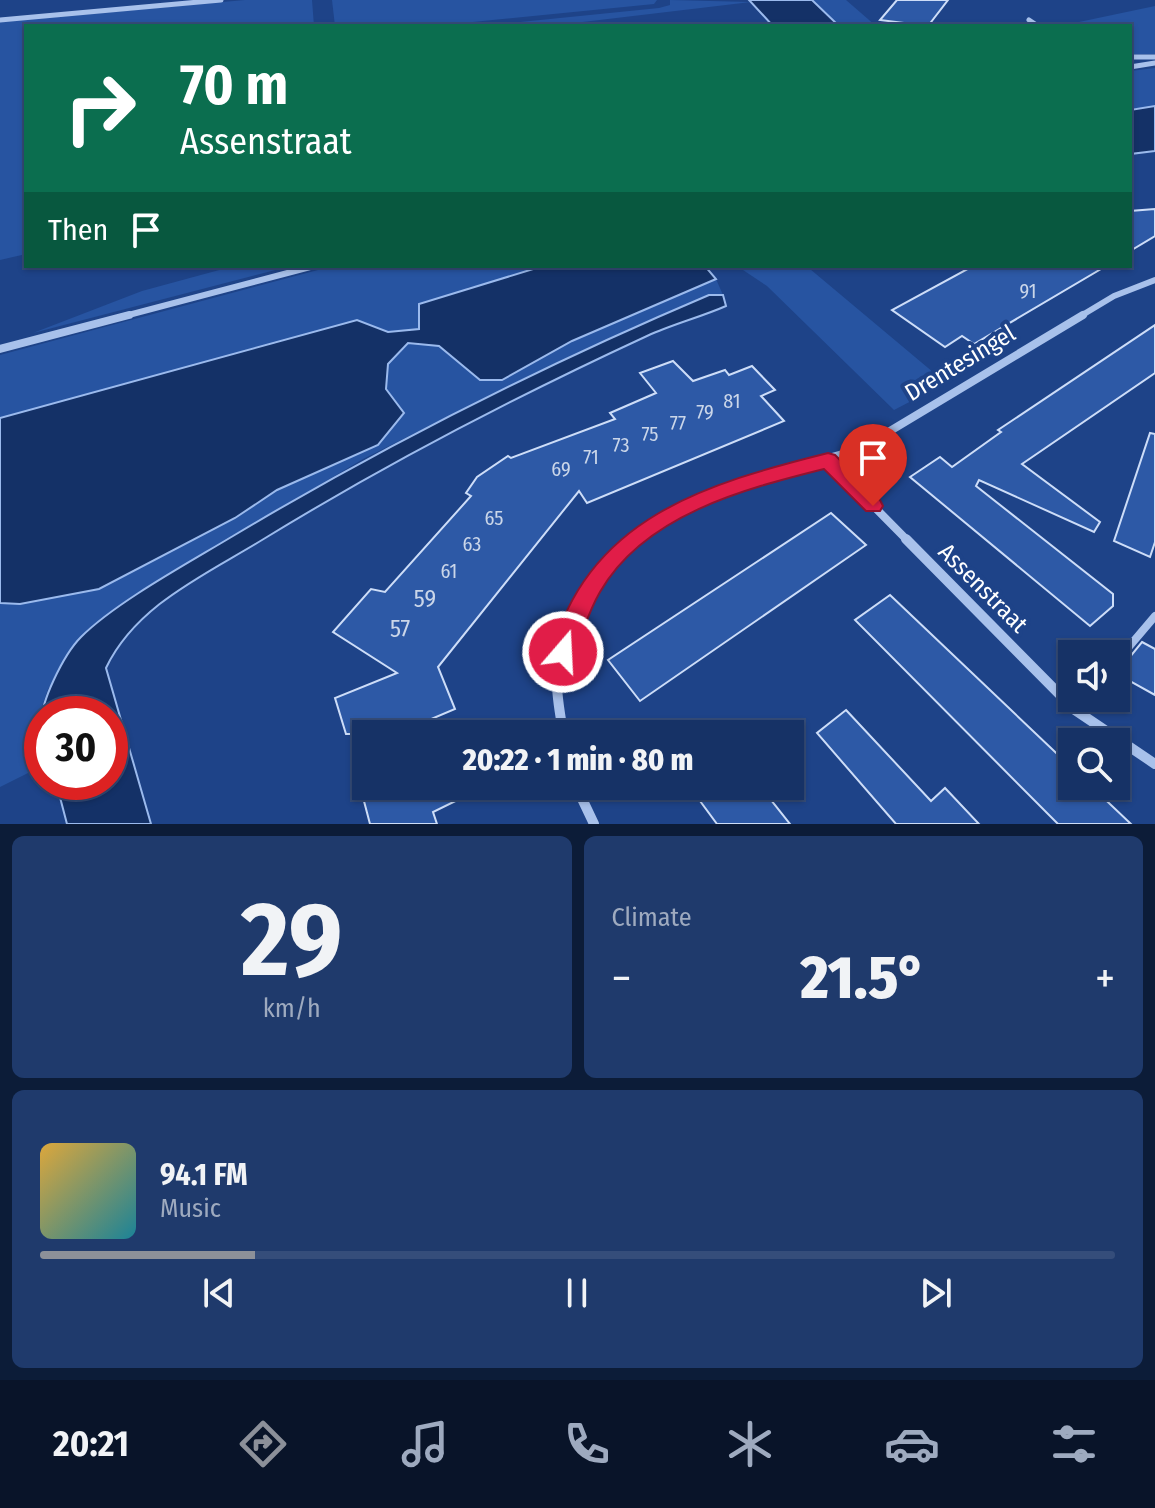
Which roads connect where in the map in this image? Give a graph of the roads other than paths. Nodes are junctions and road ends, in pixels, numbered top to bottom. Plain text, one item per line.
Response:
1 (221, 0) edge
2 (0, 20) edge
3 (1029, 20) dead end
4 (1035, 24) edge
5 (1132, 57) edge
6 (1155, 57) edge
7 (1155, 63) edge
8 (1132, 67) edge
9 (306, 268) edge
10 (1155, 280) edge
11 (0, 349) edge
12 (828, 460) junction
13 (1155, 616) edge
14 (1130, 645) edge
15 (1058, 693) edge
16 (1078, 712) edge
17 (562, 720) edge
18 (1155, 764) edge
19 (583, 800) edge
20 (594, 824) edge

1 - 2 street
3 - 4 street
5 - 6 street
7 - 8 street
9 - 11 street
10 - 12 street, Drentesingel
12 - 15 street, Assenstraat
12 - 17 street, Drentesingel
13 - 14 lane
16 - 18 street, Assenstraat
19 - 20 street

